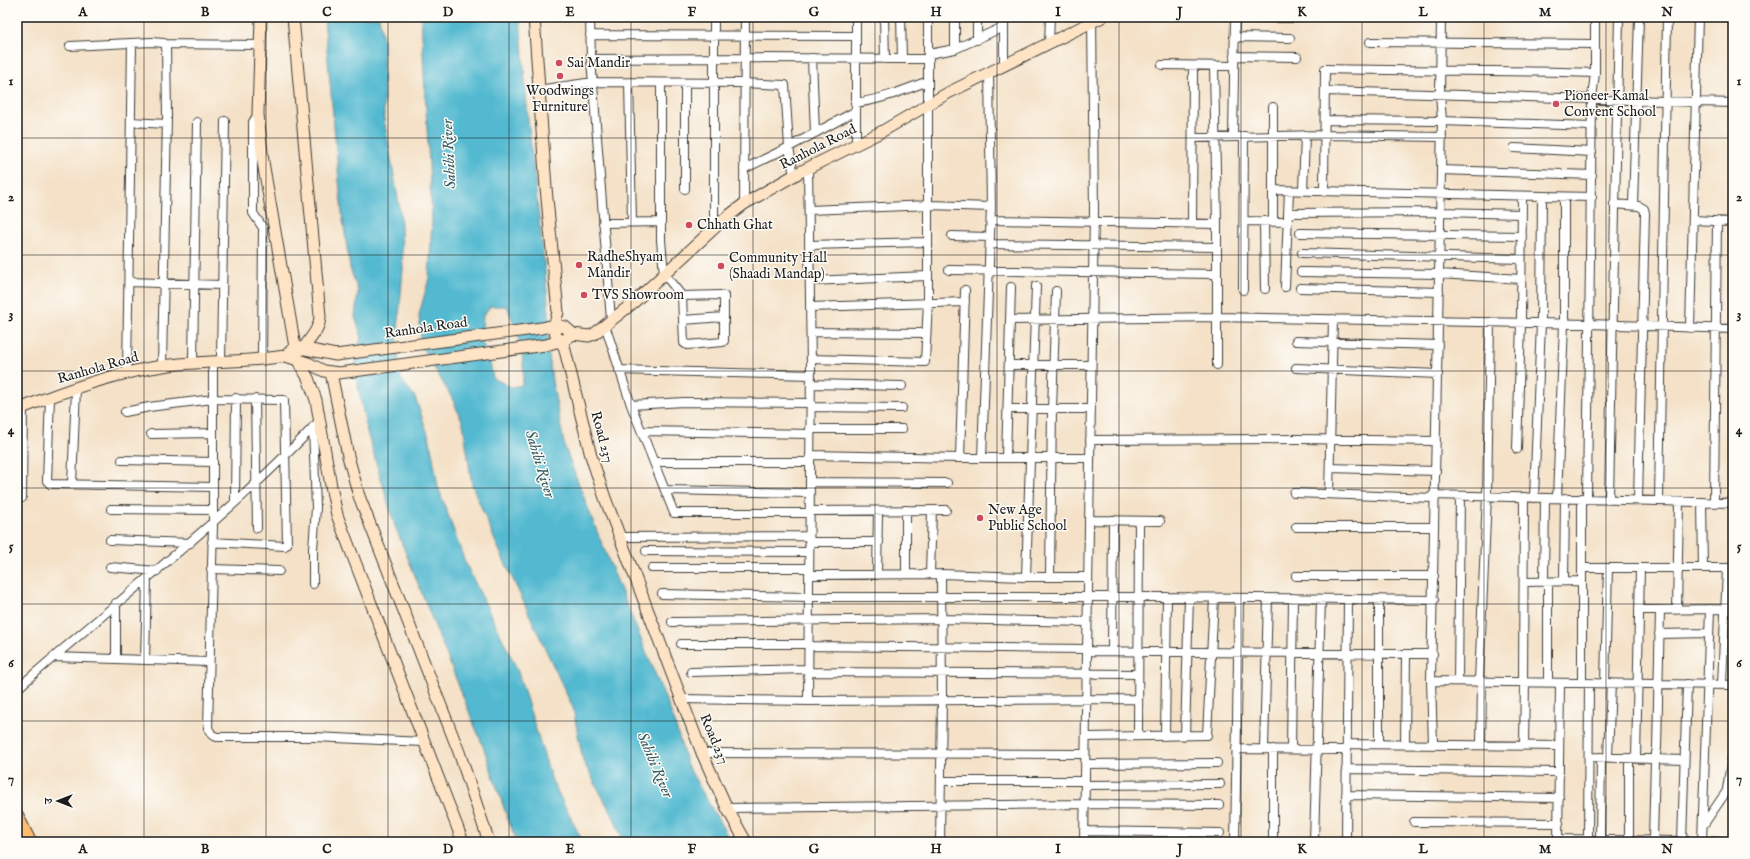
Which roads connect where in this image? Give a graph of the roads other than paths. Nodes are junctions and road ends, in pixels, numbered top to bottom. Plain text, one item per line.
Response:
1 (261, 17) edge
2 (293, 17) edge
3 (534, 17) edge
4 (590, 17) edge
5 (714, 17) edge
6 (745, 17) edge
7 (856, 17) edge
8 (884, 17) edge
9 (901, 17) edge
10 (928, 17) edge
11 (955, 17) edge
12 (977, 17) edge
13 (1004, 17) edge
14 (1050, 17) edge
15 (1235, 17) edge
16 (1441, 17) edge
17 (1595, 17) edge
18 (1619, 17) edge
19 (1638, 17) edge
20 (1667, 17) edge
21 (1698, 17) edge
22 (1297, 18) dead end
23 (1095, 19) edge
24 (1004, 27) junction
25 (590, 35) junction
26 (714, 35) junction
27 (745, 36) junction
28 (855, 36) junction
29 (1234, 37) junction
30 (1290, 38) dead end
31 (977, 40) junction
32 (1370, 42) dead end
33 (132, 43) junction
34 (1050, 43) junction
35 (1441, 43) junction
36 (165, 44) junction
37 (1595, 44) junction
38 (260, 45) junction
39 (70, 46) dead end
40 (955, 49) junction
41 (1234, 56) junction
42 (928, 57) junction
43 (1297, 57) dead end
44 (714, 58) junction
45 (744, 58) junction
46 (812, 58) junction
47 (855, 58) junction
48 (590, 59) junction
49 (885, 59) junction
50 (902, 59) junction
51 (1004, 65) junction
52 (1162, 65) dead end
53 (1193, 66) junction
54 (1214, 66) junction
55 (1234, 66) junction
56 (1441, 71) junction
57 (989, 72) junction
58 (1595, 73) junction
59 (928, 81) junction
60 (593, 82) junction
61 (660, 82) junction
62 (685, 82) junction
63 (629, 83) junction
64 (713, 83) junction
65 (743, 83) junction
66 (538, 90) junction
67 (1324, 91) junction
68 (1440, 94) junction
69 (1592, 98) junction
70 (1617, 99) junction
71 (1636, 100) junction
72 (1666, 101) junction
73 (1696, 102) junction
74 (1733, 103) edge
75 (928, 105) junction
76 (855, 107) junction
77 (1273, 107) dead end
78 (258, 114) junction
79 (1325, 120) junction
80 (225, 121) dead end
81 (1442, 121) junction
82 (131, 122) junction
83 (197, 122) dead end
84 (167, 124) junction
85 (1592, 126) junction
86 (815, 133) junction
87 (1305, 135) junction
88 (1325, 135) junction
89 (1244, 136) junction
90 (1273, 136) junction
91 (1215, 137) junction
92 (1233, 137) junction
93 (1442, 137) junction
94 (1193, 138) junction
95 (856, 145) junction
96 (789, 147) junction
97 (1514, 148) dead end
98 (1592, 152) junction
99 (808, 168) junction
100 (744, 169) junction
101 (1441, 170) junction
102 (1592, 175) junction
103 (794, 176) junction
104 (685, 189) dead end
105 (1273, 190) junction
106 (1289, 191) junction
107 (1303, 191) junction
108 (1324, 192) junction
109 (1441, 193) junction
110 (1522, 196) junction
111 (1542, 196) junction
112 (1564, 197) junction
113 (1592, 197) junction
114 (744, 204) junction
115 (1614, 204) junction
116 (928, 205) junction
117 (1633, 205) junction
118 (991, 206) junction
119 (809, 210) junction
120 (1440, 212) junction
121 (1522, 214) junction
122 (1288, 217) junction
123 (990, 220) junction
124 (1693, 220) junction
125 (1244, 221) junction
126 (1268, 221) junction
127 (1717, 221) junction
128 (632, 222) junction
129 (661, 222) junction
130 (1094, 222) junction
131 (1733, 222) edge
132 (603, 223) junction
133 (1192, 224) junction
134 (1217, 224) junction
135 (714, 230) junction
136 (1300, 232) dead end
137 (952, 236) dead end
138 (1440, 236) junction
139 (1522, 236) junction
140 (990, 240) junction
141 (927, 242) junction
142 (809, 245) junction
143 (1093, 245) junction
144 (1216, 247) junction
145 (1302, 253) dead end
146 (1440, 256) junction
147 (1521, 260) junction
148 (949, 270) dead end
149 (989, 270) junction
150 (1093, 271) junction
151 (1301, 272) dead end
152 (664, 274) junction
153 (1216, 274) junction
154 (1439, 274) junction
155 (927, 276) junction
156 (1521, 279) junction
157 (810, 281) junction
158 (129, 282) junction
159 (163, 283) junction
160 (194, 284) junction
161 (222, 285) junction
162 (1036, 286) dead end
163 (1285, 287) dead end
164 (1011, 288) dead end
165 (1300, 288) dead end
166 (1265, 289) dead end
167 (965, 290) dead end
168 (1243, 290) dead end
169 (1056, 291) dead end
170 (1439, 292) junction
171 (682, 296) junction
172 (928, 302) junction
173 (965, 302) junction
174 (810, 307) junction
175 (724, 317) junction
176 (1216, 317) junction
177 (1092, 318) junction
178 (1055, 319) junction
179 (1333, 319) junction
180 (683, 320) junction
181 (1010, 320) junction
182 (1034, 320) junction
183 (608, 322) junction
184 (1438, 322) junction
185 (1490, 322) junction
186 (1521, 323) junction
187 (1541, 323) junction
188 (1564, 324) junction
189 (1590, 324) junction
190 (1612, 324) junction
191 (554, 325) junction
192 (1642, 326) junction
193 (1661, 326) junction
194 (1690, 328) junction
195 (1716, 328) junction
196 (1733, 329) edge
197 (811, 332) junction
198 (926, 333) junction
199 (573, 334) junction
200 (558, 341) junction
201 (1296, 341) dead end
202 (1333, 342) junction
203 (1438, 345) junction
204 (309, 346) junction
205 (285, 356) junction
206 (811, 359) junction
207 (262, 360) junction
208 (217, 361) junction
209 (193, 362) junction
210 (303, 362) junction
211 (1033, 364) junction
212 (1009, 365) junction
213 (1053, 365) junction
214 (1091, 365) junction
215 (1217, 365) dead end
216 (162, 366) junction
217 (1296, 368) dead end
218 (1333, 369) junction
219 (619, 370) junction
220 (127, 372) junction
221 (332, 372) junction
222 (811, 374) junction
223 (1438, 374) junction
224 (811, 384) junction
225 (902, 386) dead end
226 (76, 389) junction
227 (50, 397) junction
228 (213, 398) junction
229 (236, 398) junction
230 (255, 399) junction
231 (631, 404) junction
232 (811, 405) junction
233 (20, 408) edge
234 (902, 408) dead end
235 (1008, 409) junction
236 (1032, 409) junction
237 (1052, 409) junction
238 (1090, 409) junction
239 (124, 412) dead end
240 (316, 423) junction
241 (902, 429) dead end
242 (642, 431) junction
243 (810, 431) junction
244 (213, 432) junction
245 (151, 434) dead end
246 (1090, 440) junction
247 (1331, 440) junction
248 (1436, 441) junction
249 (1517, 449) dead end
250 (286, 455) junction
251 (1051, 457) junction
252 (960, 458) junction
253 (982, 458) junction
254 (1006, 458) junction
255 (1030, 458) junction
256 (1090, 458) junction
257 (810, 459) junction
258 (122, 460) dead end
259 (213, 462) junction
260 (654, 462) junction
261 (1330, 468) junction
262 (1436, 471) junction
263 (810, 482) junction
264 (947, 483) dead end
265 (72, 484) junction
266 (256, 484) junction
267 (213, 487) junction
268 (666, 490) junction
269 (810, 493) junction
270 (1294, 493) dead end
271 (1329, 494) junction
272 (1434, 496) junction
273 (1460, 496) junction
274 (1487, 496) junction
275 (1524, 497) junction
276 (22, 498) dead end
277 (1534, 498) junction
278 (1545, 498) junction
279 (1561, 498) junction
280 (1585, 498) junction
281 (1609, 499) junction
282 (1638, 500) junction
283 (1659, 501) junction
284 (235, 502) junction
285 (1679, 502) junction
286 (1702, 502) junction
287 (1714, 502) junction
288 (1733, 503) edge
289 (111, 509) dead end
290 (213, 510) junction
291 (906, 510) junction
292 (932, 510) junction
293 (946, 510) dead end
294 (878, 511) junction
295 (810, 512) junction
296 (1089, 520) junction
297 (1114, 520) junction
298 (1139, 521) junction
299 (1160, 521) dead end
300 (213, 524) junction
301 (1296, 527) dead end
302 (1434, 527) junction
303 (257, 528) dead end
304 (620, 537) junction
305 (809, 539) junction
306 (110, 540) dead end
307 (212, 542) junction
308 (879, 542) junction
309 (190, 543) junction
310 (646, 551) dead end
311 (809, 552) junction
312 (110, 567) dead end
313 (652, 568) dead end
314 (1582, 568) junction
315 (1608, 568) junction
316 (1640, 568) junction
317 (1678, 568) junction
318 (1703, 568) junction
319 (1730, 568) edge
320 (211, 569) junction
321 (158, 571) junction
322 (279, 571) dead end
323 (809, 572) junction
324 (906, 574) junction
325 (930, 574) junction
326 (941, 574) junction
327 (877, 575) junction
328 (1296, 576) dead end
329 (1434, 576) junction
330 (1026, 577) junction
331 (1050, 577) junction
332 (1088, 577) junction
333 (148, 579) junction
334 (1564, 581) junction
335 (1582, 581) junction
336 (1524, 582) junction
337 (1546, 582) junction
338 (313, 584) dead end
339 (662, 594) dead end
340 (808, 597) junction
341 (942, 597) junction
342 (1166, 597) junction
343 (1190, 597) junction
344 (1088, 598) junction
345 (1112, 598) junction
346 (1139, 598) junction
347 (1214, 598) junction
348 (1239, 598) junction
349 (1268, 598) junction
350 (1293, 598) junction
351 (1321, 599) junction
352 (1348, 599) junction
353 (1379, 599) junction
354 (1434, 600) junction
355 (116, 603) junction
356 (1710, 609) junction
357 (1639, 610) junction
358 (1660, 610) junction
359 (1677, 610) junction
360 (1728, 612) edge
361 (942, 619) junction
362 (808, 620) junction
363 (672, 622) dead end
364 (1087, 622) junction
365 (1709, 633) junction
366 (1659, 634) junction
367 (680, 644) dead end
368 (808, 645) junction
369 (942, 647) junction
370 (1087, 650) junction
371 (1112, 651) junction
372 (1138, 651) junction
373 (1166, 651) junction
374 (1188, 652) junction
375 (1211, 652) junction
376 (1238, 652) junction
377 (1266, 652) junction
378 (1292, 653) junction
379 (1319, 653) junction
380 (1348, 654) junction
381 (1433, 654) junction
382 (1379, 655) junction
383 (1406, 655) junction
384 (53, 657) junction
385 (116, 659) junction
386 (145, 660) junction
387 (209, 662) junction
388 (808, 670) junction
389 (691, 672) dead end
390 (942, 673) junction
391 (1086, 674) junction
392 (1138, 674) junction
393 (1431, 681) junction
394 (1458, 681) junction
395 (1481, 681) junction
396 (1524, 682) junction
397 (1548, 682) junction
398 (1560, 682) junction
399 (1586, 683) junction
400 (1608, 683) junction
401 (1638, 684) junction
402 (1658, 684) junction
403 (1687, 684) junction
404 (1708, 685) junction
405 (1722, 685) junction
406 (1733, 685) edge
407 (17, 689) edge
408 (681, 699) junction
409 (942, 699) junction
410 (1138, 699) junction
411 (1086, 700) junction
412 (808, 701) junction
413 (1138, 736) junction
414 (1165, 736) junction
415 (1185, 736) junction
416 (1086, 737) junction
417 (424, 742) junction
418 (1379, 744) junction
419 (1405, 744) junction
420 (1433, 744) junction
421 (1481, 745) junction
422 (1524, 745) junction
423 (1559, 746) junction
424 (1347, 747) junction
425 (1236, 749) junction
426 (1264, 749) junction
427 (1273, 749) junction
428 (1291, 749) junction
429 (1316, 749) junction
430 (702, 752) junction
431 (1733, 752) edge
432 (941, 753) junction
433 (1085, 754) junction
434 (1589, 757) junction
435 (1605, 757) junction
436 (1632, 758) junction
437 (1655, 759) junction
438 (1684, 760) junction
439 (1217, 763) dead end
440 (1085, 764) junction
441 (1346, 769) junction
442 (1558, 772) junction
443 (941, 781) junction
444 (1733, 782) edge
445 (1085, 783) junction
446 (1220, 784) dead end
447 (1726, 791) junction
448 (1346, 795) junction
449 (1559, 798) junction
450 (1084, 804) junction
451 (1219, 804) dead end
452 (941, 807) junction
453 (727, 808) junction
454 (17, 815) edge
455 (1414, 822) dead end
456 (1559, 823) junction
457 (1703, 825) junction
458 (1084, 831) junction
459 (17, 832) edge
460 (1220, 833) dead end
461 (1733, 838) edge
462 (1558, 840) edge
463 (1584, 840) edge
464 (1603, 840) edge
465 (1652, 840) junction
466 (1629, 841) edge
467 (1685, 841) edge
468 (1702, 841) junction
469 (22, 842) edge
470 (30, 842) edge
471 (463, 842) edge
472 (489, 842) edge
473 (746, 842) edge
474 (940, 842) edge
475 (1084, 842) edge
476 (1235, 842) edge
477 (1273, 842) edge
478 (1314, 842) edge
479 (1346, 842) edge
480 (1730, 842) edge

1 - 38 street
2 - 204 street
3 - 66 street, Road 237
4 - 25 street
5 - 26 street
6 - 27 street
7 - 28 street
8 - 49 street
9 - 50 street
10 - 42 street
11 - 40 street
12 - 31 street
13 - 24 street
14 - 34 street
15 - 22 street
15 - 29 street
16 - 35 street
17 - 37 street
18 - 70 street
19 - 71 street
20 - 72 street
21 - 73 street
23 - 34 street, Ranhola Road
23 - 130 street
24 - 31 street
24 - 51 street
25 - 26 street
25 - 48 street
26 - 27 street
26 - 44 street
27 - 28 street
27 - 45 street
28 - 47 street
29 - 30 street
29 - 41 street
31 - 40 street
32 - 35 street
33 - 36 street
33 - 39 street
33 - 82 street
34 - 51 street, Ranhola Road
35 - 37 street
35 - 56 street
36 - 38 street
36 - 84 street
37 - 58 street
38 - 78 street
40 - 42 street
41 - 43 street
41 - 55 street
42 - 50 street
42 - 59 street
44 - 45 street
44 - 48 street
44 - 64 street
45 - 46 street
45 - 65 street
46 - 47 street
46 - 86 street
47 - 49 street
47 - 76 street
48 - 60 street
49 - 50 street
51 - 57 street, Ranhola Road
52 - 53 street
53 - 54 street
53 - 94 street
54 - 55 street
54 - 91 street
55 - 92 street
56 - 58 street
56 - 67 street
56 - 68 street
57 - 75 street, Ranhola Road
57 - 118 street
58 - 69 street
59 - 75 street
59 - 76 street
60 - 63 street
60 - 66 street
60 - 132 street
61 - 62 street
61 - 63 street
61 - 129 street
62 - 64 street
62 - 104 street
63 - 128 street
64 - 65 street
64 - 135 street
65 - 96 street
65 - 100 street
66 - 191 street, Road 237
67 - 68 street
67 - 79 street
68 - 69 street
68 - 81 street
69 - 70 street
69 - 85 street
70 - 71 street
70 - 115 street
71 - 72 street
71 - 117 street
72 - 73 street
72 - 193 street
73 - 74 street
73 - 124 street
75 - 95 street, Ranhola Road
75 - 116 street
76 - 86 street
76 - 95 street
77 - 90 street
78 - 204 street
78 - 207 street
79 - 81 street
79 - 88 street
80 - 161 street
81 - 85 street
81 - 93 street
82 - 84 street
82 - 158 street
83 - 160 street
84 - 159 street
85 - 98 street
86 - 96 street
87 - 88 street
87 - 90 street
87 - 107 street
88 - 93 street
88 - 108 street
89 - 90 street
89 - 92 street
89 - 125 street
90 - 105 street
91 - 92 street
91 - 94 street
91 - 134 street
93 - 101 street
94 - 133 street
95 - 99 street, Ranhola Road
96 - 100 street
96 - 103 street
97 - 98 street
98 - 102 street
99 - 103 street, Ranhola Road
99 - 119 street
100 - 114 street
101 - 102 street
101 - 109 street
102 - 113 street
103 - 114 street, Ranhola Road
105 - 106 street
105 - 126 street
106 - 107 street
106 - 122 street
107 - 108 street
108 - 109 street
109 - 110 street
109 - 120 street
110 - 111 street
110 - 121 street
111 - 112 street
111 - 187 street
112 - 113 street
112 - 188 street
113 - 189 street
114 - 135 street, Ranhola Road
115 - 117 street
115 - 190 street
116 - 118 street
116 - 119 street
116 - 141 street
117 - 192 street
118 - 123 street
119 - 142 street
120 - 121 street
120 - 122 street
120 - 138 street
121 - 139 street
122 - 126 street
122 - 163 street
123 - 130 street
123 - 140 street
124 - 127 street
124 - 194 street
125 - 126 street
125 - 168 street
126 - 166 street
127 - 131 street
127 - 195 street
128 - 129 street
128 - 132 street
129 - 152 street
130 - 133 street
130 - 143 street
132 - 183 street
133 - 134 street
134 - 144 street
135 - 152 street, Ranhola Road
136 - 138 street
137 - 140 street
138 - 139 street
138 - 146 street
139 - 147 street
140 - 143 street
140 - 149 street
141 - 142 street
141 - 155 street
142 - 157 street
143 - 144 street
143 - 150 street
144 - 153 street
145 - 146 street
146 - 147 street
146 - 154 street
147 - 156 street
148 - 149 street
149 - 150 street
149 - 253 street
150 - 153 street
150 - 177 street
151 - 154 street
152 - 171 street
152 - 183 street, Ranhola Road
153 - 176 street
154 - 156 street
154 - 170 street
155 - 157 street
155 - 172 street
156 - 186 street
157 - 174 street
158 - 159 street
158 - 220 street
159 - 160 street
159 - 216 street
160 - 161 street
160 - 209 street
161 - 208 street
162 - 182 street
164 - 181 street
165 - 170 street
167 - 173 street
169 - 178 street
170 - 184 street
171 - 175 street
171 - 180 street
172 - 173 street
172 - 174 street
172 - 198 street
173 - 252 street
174 - 197 street
175 - 180 street
175 - 180 street
176 - 177 street
176 - 179 street
176 - 215 street
177 - 178 street
177 - 214 street
178 - 182 street
178 - 213 street
179 - 184 street
179 - 202 street
181 - 182 street
181 - 212 street
182 - 211 street
183 - 199 street, Ranhola Road
183 - 219 street
184 - 185 street
184 - 203 street
185 - 186 street
185 - 274 street
186 - 187 street
186 - 249 street
187 - 188 street
187 - 277 street
188 - 189 street
188 - 279 street
189 - 190 street
189 - 280 street
190 - 192 street
190 - 281 street
191 - 199 street, Ranhola Road
191 - 200 street, Road 237
191 - 204 street, Ranhola Road
192 - 193 street
192 - 282 street
193 - 194 street
193 - 283 street
194 - 195 street
195 - 196 street
195 - 287 street
197 - 198 street
197 - 206 street
198 - 206 street
199 - 200 street, Ranhola Road
200 - 221 street, Ranhola Road
200 - 304 street, Road 237
201 - 202 street
202 - 203 street
202 - 218 street
203 - 223 street
204 - 205 street
204 - 210 street
205 - 207 street, Ranhola Road
205 - 210 street, Ranhola Road
206 - 222 street
207 - 208 street, Ranhola Road
208 - 209 street, Ranhola Road
208 - 228 street
209 - 216 street, Ranhola Road
210 - 221 street, Ranhola Road
210 - 240 street
211 - 212 street
211 - 213 street
211 - 236 street
212 - 235 street
213 - 214 street
213 - 237 street
214 - 238 street
216 - 220 street, Ranhola Road
217 - 218 street
218 - 223 street
218 - 247 street
219 - 222 street
219 - 231 street
220 - 226 street, Ranhola Road
221 - 472 street
222 - 224 street
223 - 248 street
224 - 225 street
224 - 232 street
226 - 227 street, Ranhola Road
226 - 265 street
227 - 233 street, Ranhola Road
227 - 265 street
228 - 229 street
228 - 239 street
228 - 244 street
229 - 230 street
229 - 284 street
230 - 250 street
230 - 266 street
231 - 232 street
231 - 242 street
232 - 234 street
232 - 243 street
233 - 276 street
235 - 236 street
235 - 254 street
236 - 237 street
236 - 255 street
237 - 238 street
237 - 251 street
238 - 246 street
240 - 250 street
240 - 338 street
240 - 417 street
241 - 243 street
242 - 243 street
242 - 260 street
243 - 257 street
244 - 245 street
244 - 259 street
246 - 247 street
246 - 256 street
247 - 248 street
247 - 261 street
248 - 262 street
250 - 266 street
250 - 307 street
251 - 255 street
251 - 256 street
251 - 331 street
252 - 253 street
252 - 257 street
253 - 254 street
254 - 255 street
255 - 330 street
256 - 296 street
257 - 260 street
257 - 263 street
258 - 259 street
259 - 267 street
260 - 268 street
261 - 262 street
261 - 271 street
262 - 272 street
263 - 264 street
263 - 269 street
265 - 267 street
266 - 284 street
266 - 303 street
267 - 290 street
268 - 269 street
268 - 295 street
269 - 295 street
270 - 271 street
271 - 272 street
272 - 273 street
272 - 302 street
273 - 274 street
273 - 394 street
274 - 275 street
274 - 395 street
275 - 277 street
275 - 336 street
277 - 278 street
278 - 279 street
278 - 337 street
279 - 280 street
279 - 334 street
280 - 281 street
280 - 314 street
281 - 282 street
282 - 283 street
283 - 285 street
284 - 300 street
285 - 286 street
285 - 317 street
286 - 287 street
286 - 318 street
287 - 288 street
289 - 290 street
290 - 300 street
291 - 292 street
291 - 294 street
291 - 324 street
292 - 293 street
292 - 325 street
294 - 295 street
294 - 308 street
295 - 305 street
296 - 297 street
296 - 332 street
297 - 298 street
297 - 345 street
298 - 299 street
298 - 346 street
300 - 307 street
300 - 309 street
301 - 302 street
302 - 329 street
304 - 305 street
304 - 408 street, Road 237
305 - 308 street
305 - 311 street
306 - 309 street
307 - 320 street
308 - 327 street
309 - 321 street
310 - 311 street
311 - 323 street
312 - 321 street
313 - 323 street
314 - 315 street
314 - 335 street
315 - 316 street
315 - 400 street
316 - 317 street
316 - 357 street
317 - 318 street
317 - 359 street
318 - 319 street
319 - 360 street
320 - 322 street
320 - 387 street
321 - 333 street
323 - 327 street
323 - 340 street
324 - 325 street
324 - 327 street
325 - 326 street
326 - 330 street
326 - 341 street
328 - 329 street
329 - 354 street
330 - 331 street
331 - 332 street
332 - 344 street
333 - 355 street
333 - 386 street
334 - 335 street
334 - 337 street
335 - 399 street
336 - 337 street
336 - 396 street
337 - 397 street
339 - 340 street
340 - 341 street
340 - 362 street
341 - 344 street
341 - 361 street
342 - 343 street
342 - 346 street
342 - 373 street
343 - 347 street
343 - 374 street
344 - 345 street
344 - 364 street
345 - 346 street
345 - 371 street
346 - 372 street
347 - 348 street
347 - 375 street
348 - 349 street
348 - 376 street
349 - 350 street
349 - 377 street
350 - 351 street
350 - 378 street
351 - 352 street
351 - 379 street
352 - 353 street
352 - 380 street
353 - 354 street
353 - 382 street
354 - 381 street
355 - 384 street
355 - 385 street
356 - 359 street
356 - 360 street
356 - 365 street
357 - 358 street
357 - 401 street
358 - 359 street
358 - 366 street
360 - 405 street
361 - 362 street
361 - 364 street
361 - 369 street
362 - 363 street
362 - 368 street
364 - 370 street
365 - 366 street
365 - 404 street
366 - 402 street
367 - 368 street
368 - 369 street
368 - 388 street
369 - 370 street
369 - 390 street
370 - 371 street
370 - 391 street
371 - 372 street
372 - 373 street
372 - 392 street
373 - 374 street
373 - 414 street
374 - 375 street
374 - 415 street
375 - 376 street
375 - 415 street
376 - 377 street
376 - 425 street
377 - 378 street
377 - 426 street
378 - 379 street
378 - 428 street
379 - 380 street
379 - 429 street
380 - 382 street
380 - 424 street
381 - 383 street
381 - 393 street
382 - 383 street
382 - 418 street
383 - 419 street
384 - 385 street
384 - 407 street
385 - 386 street
386 - 387 street
387 - 417 street
388 - 389 street
388 - 390 street
388 - 412 street
390 - 391 street
390 - 409 street
391 - 392 street
391 - 411 street
392 - 410 street
393 - 394 street
393 - 420 street
394 - 395 street
395 - 396 street
395 - 421 street
396 - 397 street
396 - 422 street
397 - 398 street
398 - 399 street
398 - 423 street
399 - 400 street
399 - 434 street
400 - 401 street
400 - 435 street
401 - 402 street
401 - 436 street
402 - 403 street
402 - 437 street
403 - 404 street
403 - 438 street
404 - 405 street
404 - 457 street
405 - 406 street
408 - 412 street
408 - 430 street, Road 237
409 - 411 street
409 - 412 street
409 - 432 street
410 - 411 street
410 - 413 street
411 - 416 street
413 - 414 street
413 - 416 street
414 - 415 street
416 - 433 street
417 - 471 street
418 - 419 street
418 - 424 street
419 - 420 street
420 - 421 street
421 - 422 street
422 - 423 street
423 - 442 street
424 - 429 street
424 - 441 street
425 - 426 street
425 - 476 street
426 - 427 street
427 - 428 street
427 - 477 street
428 - 429 street
429 - 478 street
430 - 432 street
430 - 453 street, Road 237
431 - 447 street
432 - 433 street
432 - 443 street
433 - 440 street
434 - 435 street
434 - 463 street
435 - 436 street
435 - 464 street
436 - 437 street
436 - 466 street
437 - 438 street
437 - 465 street
438 - 467 street
439 - 440 street
440 - 445 street
441 - 442 street
441 - 448 street
442 - 449 street
443 - 445 street
443 - 452 street
444 - 447 street
445 - 446 street
445 - 450 street
447 - 457 street
448 - 449 street
448 - 479 street
449 - 456 street
450 - 451 street
450 - 452 street
450 - 458 street
452 - 453 street
452 - 474 street
453 - 473 street, Road 237
454 - 470 main road
455 - 456 street
456 - 462 street
457 - 468 street
458 - 460 street
458 - 475 street
459 - 469 main road
461 - 480 street
462 - 463 street
463 - 464 street
464 - 466 street
465 - 466 street
465 - 467 street
467 - 468 street
468 - 480 street

